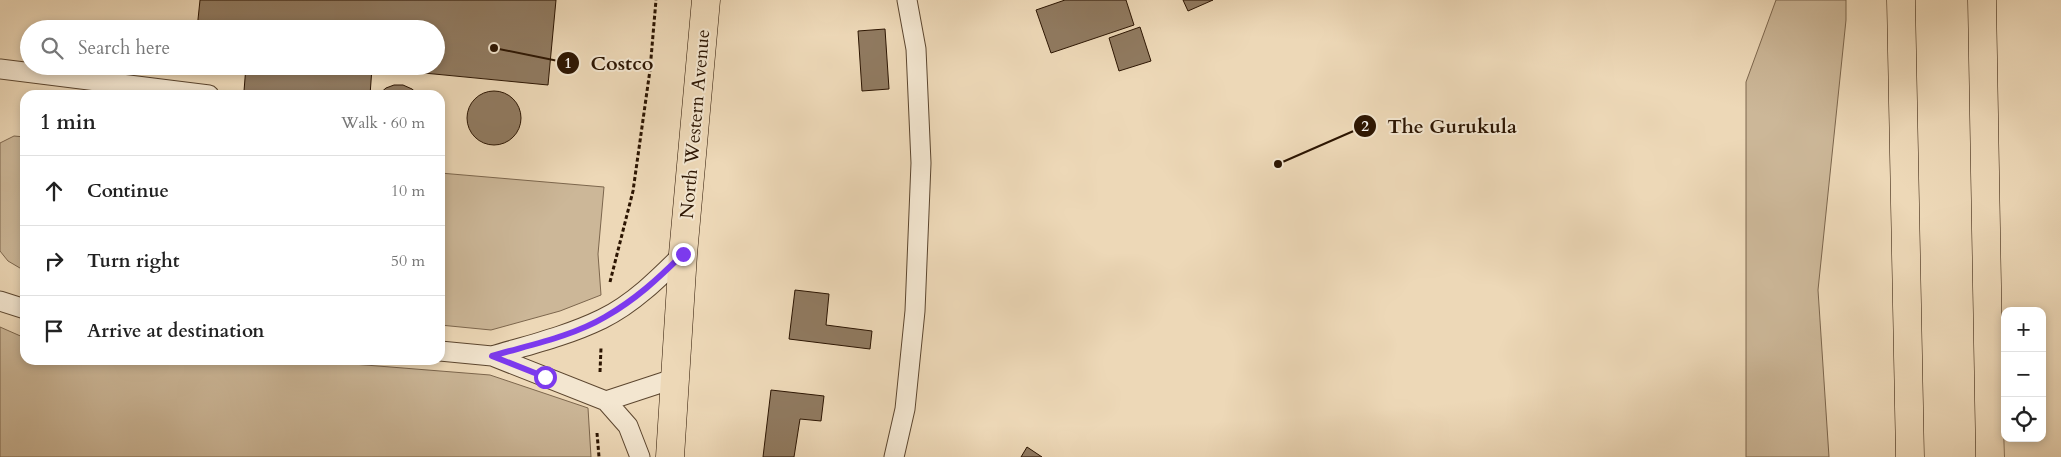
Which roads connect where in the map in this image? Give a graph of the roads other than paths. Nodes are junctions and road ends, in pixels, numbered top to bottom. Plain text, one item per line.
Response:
1 (706, 0) edge
2 (907, 0) edge
3 (1901, 0) edge
4 (1982, 0) edge
5 (0, 69) edge
6 (20, 71) edge
7 (48, 75) edge
8 (169, 90) edge
9 (683, 254) junction
10 (0, 301) edge
11 (20, 307) edge
12 (445, 351) edge
13 (492, 356) junction
14 (676, 378) junction
15 (606, 401) junction
16 (640, 457) edge
17 (670, 457) edge
18 (894, 457) edge
19 (1910, 457) edge
20 (1990, 457) edge

1 - 9 highway, North Western Avenue
2 - 18 lane
3 - 19 highway
4 - 20 highway
5 - 6 lane
7 - 8 lane
9 - 13 lane
9 - 14 highway, North Western Avenue
10 - 11 lane
12 - 13 lane
13 - 15 lane
14 - 15 lane
14 - 17 highway, North Western Avenue
15 - 16 lane

